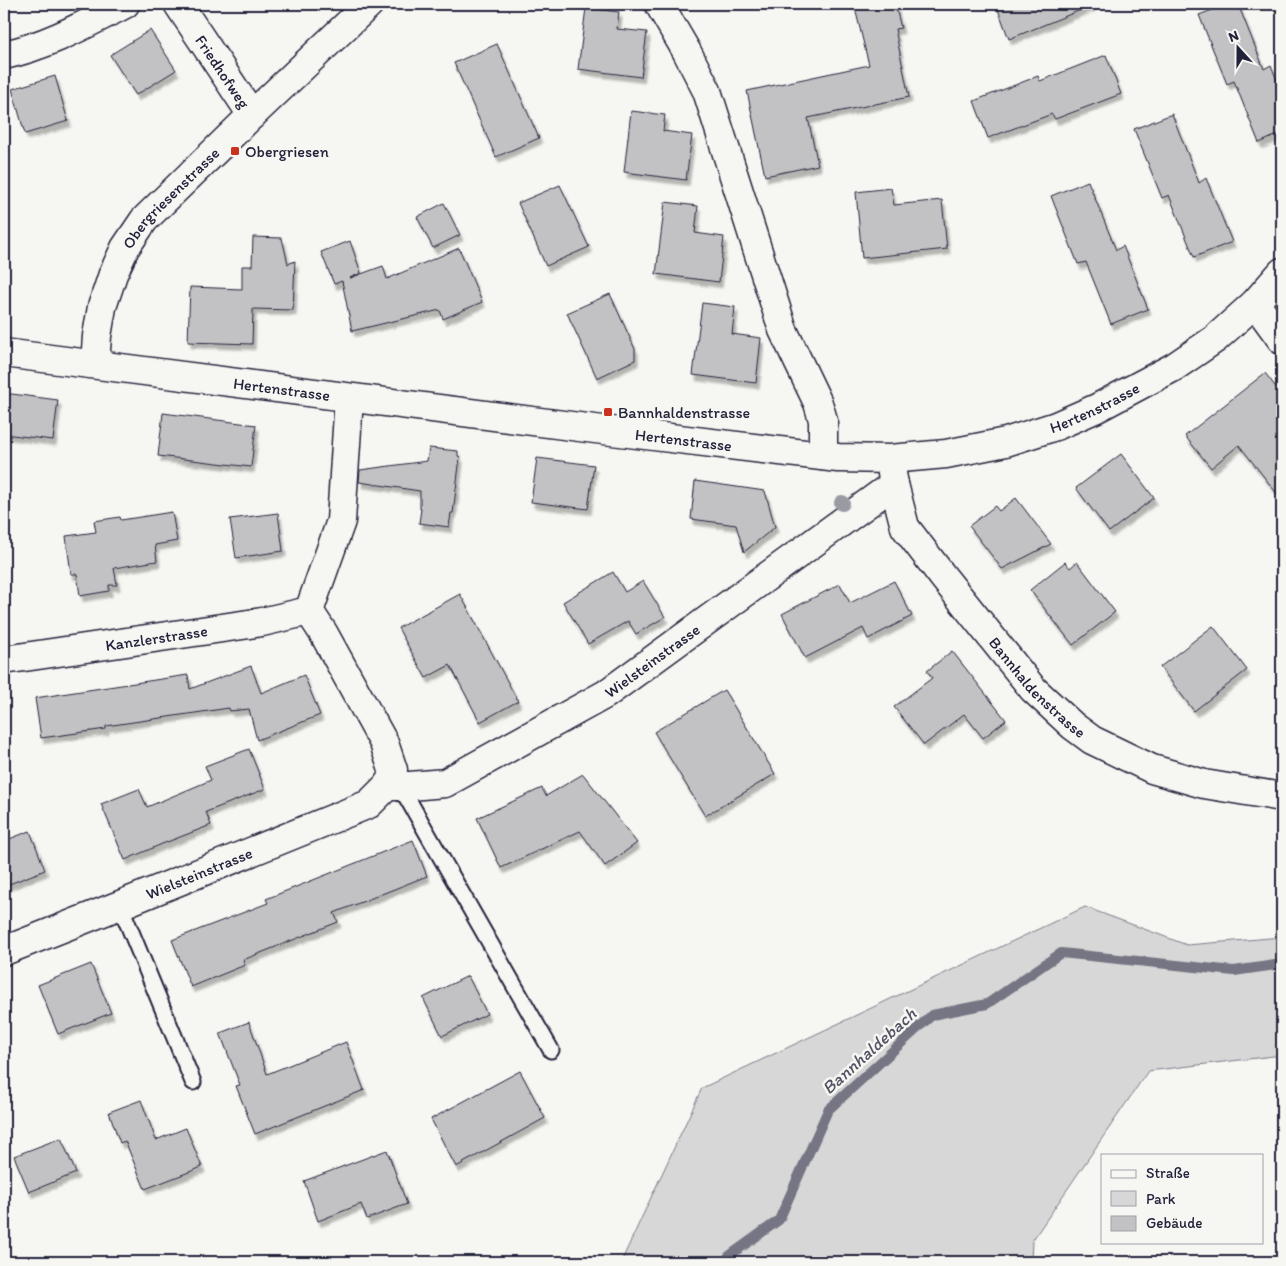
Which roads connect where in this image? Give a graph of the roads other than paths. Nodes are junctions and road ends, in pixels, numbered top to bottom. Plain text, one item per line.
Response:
1 (125, 4) edge
2 (178, 4) edge
3 (369, 4) edge
4 (659, 4) edge
5 (4, 55) edge
6 (252, 114) junction
7 (1282, 272) edge
8 (1255, 303) junction
9 (1282, 340) edge
10 (4, 353) edge
11 (95, 364) junction
12 (349, 398) junction
13 (823, 456) junction
14 (892, 472) junction
15 (309, 610) junction
16 (4, 660) edge
17 (387, 786) junction
18 (1282, 797) edge
19 (120, 905) junction
20 (4, 951) edge
21 (551, 1050) dead end
22 (192, 1082) dead end

1 - 5 street
2 - 6 street, Friedhofweg
3 - 6 street, Obergriesenstrasse
4 - 13 street
6 - 11 street, Obergriesenstrasse
7 - 8 street, Hertenstrasse
8 - 9 street
8 - 14 street, Hertenstrasse
10 - 11 street, Hertenstrasse
11 - 12 street, Hertenstrasse
12 - 13 street, Hertenstrasse
12 - 15 street
13 - 14 street, Hertenstrasse
14 - 17 street, Wielsteinstrasse
14 - 18 street, Bannhaldenstrasse
15 - 16 street, Kanzlerstrasse
15 - 17 street
17 - 19 street, Wielsteinstrasse
17 - 21 lane
19 - 20 street, Wielsteinstrasse
19 - 22 lane

